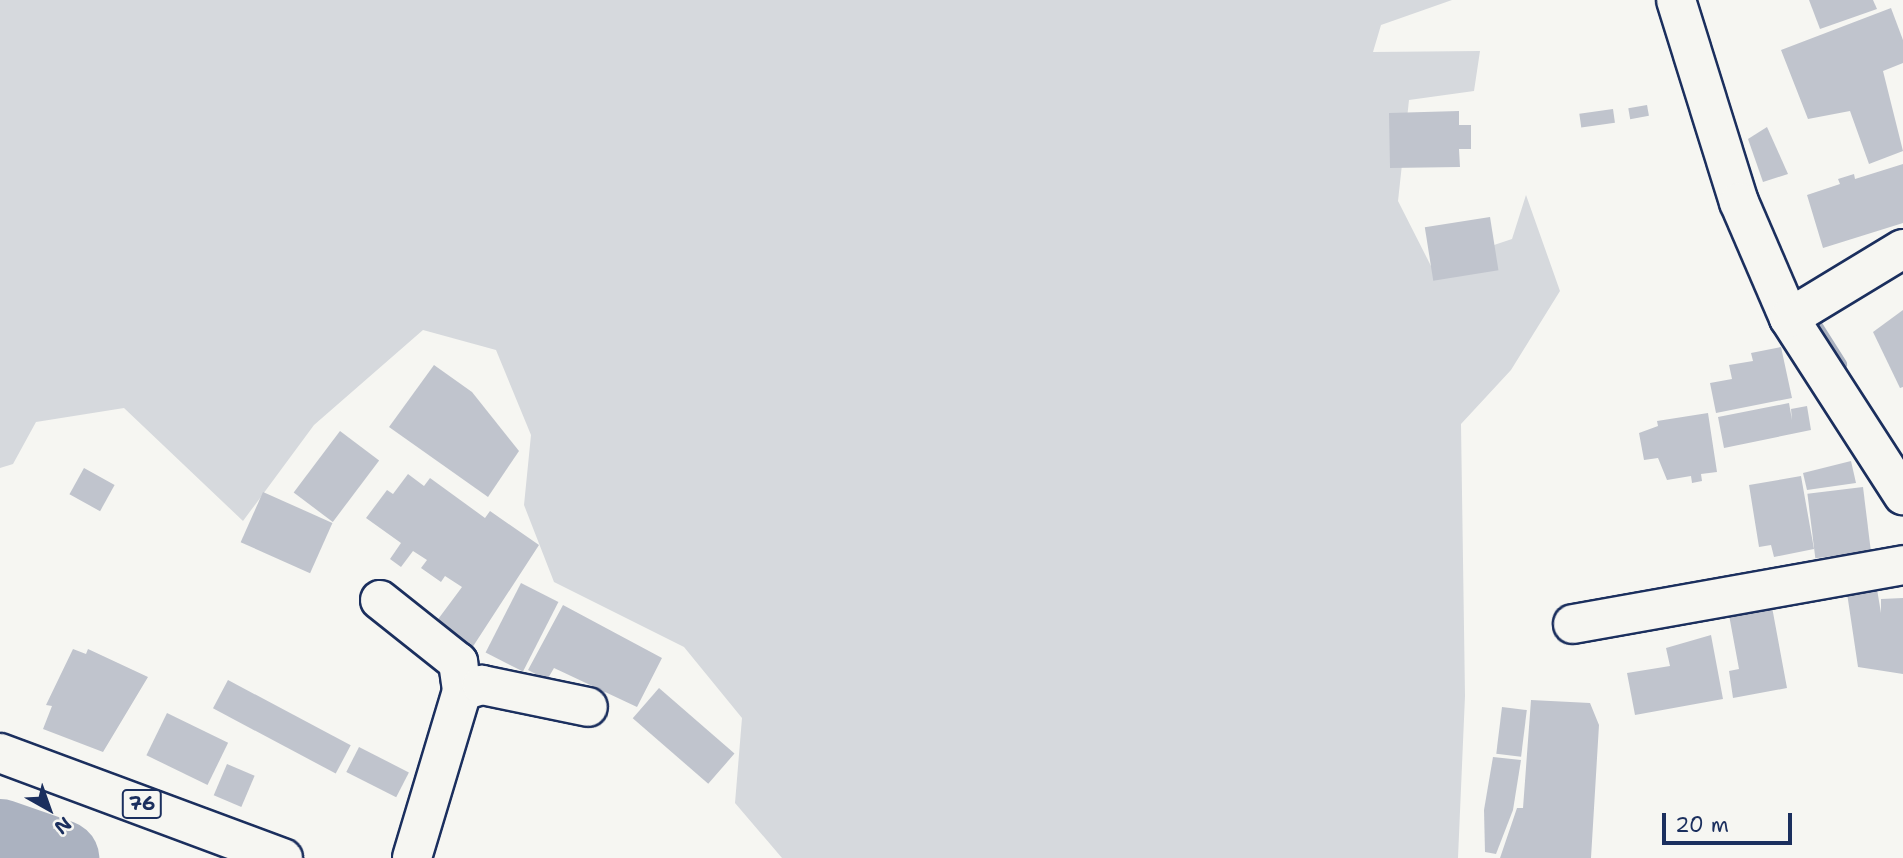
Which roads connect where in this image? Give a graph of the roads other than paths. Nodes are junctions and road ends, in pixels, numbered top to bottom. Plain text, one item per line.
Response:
1 (1676, 0) edge
2 (1903, 249) edge
3 (1789, 318) junction
4 (1903, 495) edge
5 (1903, 565) edge
6 (380, 600) dead end
7 (1573, 624) dead end
8 (462, 691) junction
9 (588, 707) dead end
10 (0, 753) edge
11 (283, 858) edge
12 (412, 858) edge

1 - 3 street
2 - 3 street
3 - 4 street
5 - 7 street
6 - 8 street
8 - 9 street
8 - 12 street
10 - 11 street, 76

